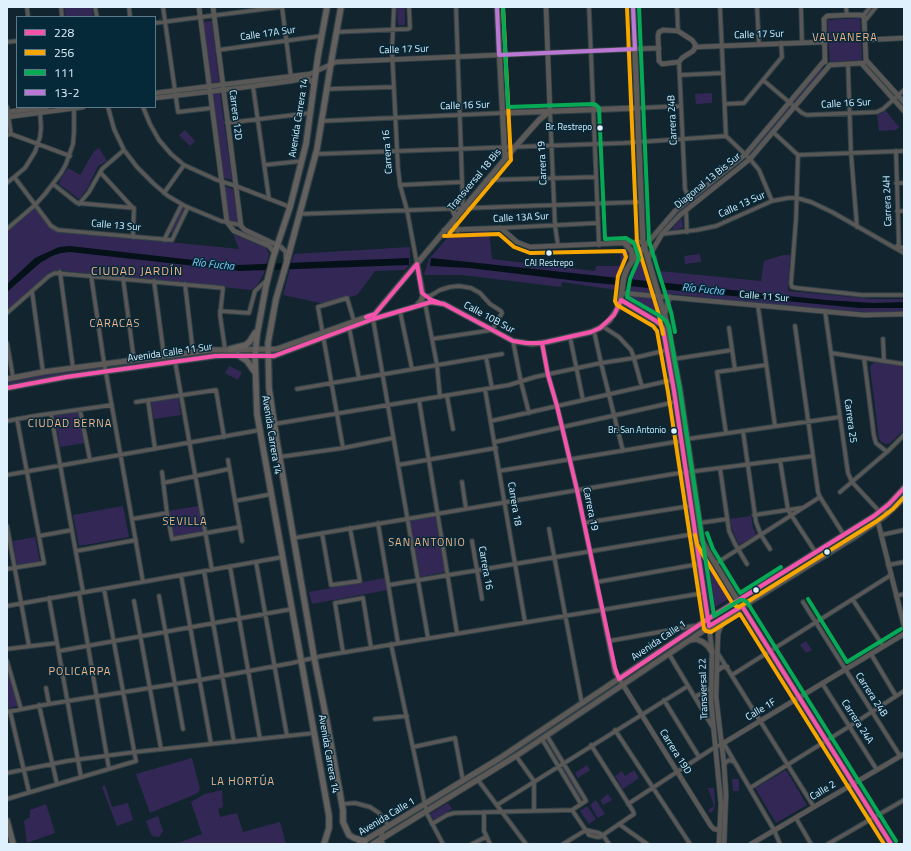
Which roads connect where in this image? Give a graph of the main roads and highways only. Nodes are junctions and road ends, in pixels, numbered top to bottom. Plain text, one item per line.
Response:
1 (326, 7) edge
2 (341, 7) edge
3 (497, 7) edge
4 (633, 7) edge
5 (638, 108) junction
6 (550, 111) junction
7 (502, 113) junction
8 (505, 159) junction
9 (452, 208) road end
10 (454, 219) junction
11 (458, 230) road end
12 (625, 244) road end
13 (644, 245) junction
14 (632, 261) junction
15 (417, 264) junction
16 (424, 294) junction
17 (670, 297) road end
18 (621, 300) junction
19 (438, 302) junction
20 (412, 307) junction
21 (665, 314) junction
22 (374, 316) junction
23 (662, 327) junction
24 (258, 329) junction
25 (322, 335) junction
26 (227, 349) junction
27 (255, 349) junction
28 (268, 349) junction
29 (238, 355) junction
30 (255, 356) junction
31 (268, 356) junction
32 (255, 372) junction
33 (10, 378) edge
34 (7, 388) edge
35 (684, 440) junction
36 (688, 472) junction
37 (904, 488) edge
38 (904, 498) edge
39 (738, 601) junction
40 (742, 606) junction
41 (708, 619) junction
42 (709, 626) junction
43 (689, 640) junction
44 (714, 652) road end
45 (7, 821) edge
46 (362, 842) edge
47 (382, 842) edge
48 (14, 844) edge
49 (324, 844) edge
50 (373, 844) edge
51 (892, 844) edge

1 - 24 main road, Avenida Carrera 14
2 - 28 main road, Avenida Carrera 14
3 - 7 main road
4 - 5 main road
5 - 6 main road, Calle 16 Sur
5 - 13 main road
6 - 7 main road, Calle 16 Sur
6 - 8 main road, Transversal 18 Bis
7 - 8 main road
8 - 10 main road, Transversal 18 Bis
9 - 10 main road
10 - 11 main road
10 - 15 main road, Transversal 18 Bis
12 - 14 main road
13 - 14 main road, Calle 10B Sur
13 - 21 main road
14 - 18 main road, Calle 10B Sur
15 - 16 main road, Carrera 16
15 - 22 main road
16 - 19 main road
16 - 20 main road
17 - 21 main road
18 - 19 main road, Calle 10B Sur
18 - 23 main road
19 - 20 main road, Calle 10B Sur
20 - 22 main road, Calle 10B Sur
21 - 23 main road
21 - 35 main road
22 - 25 main road, Avenida Calle 11 Sur
22 - 25 main road, Avenida Calle 11 Sur
23 - 35 main road
24 - 26 main road
24 - 27 main road, Avenida Carrera 14
25 - 28 main road, Avenida Calle 11 Sur
25 - 31 main road, Avenida Calle 11 Sur
26 - 27 main road, Avenida Calle 11 Sur
26 - 33 main road, Avenida Calle 11 Sur
27 - 28 main road, Avenida Calle 11 Sur
27 - 30 main road, Avenida Carrera 14
28 - 31 main road, Avenida Carrera 14
29 - 30 main road, Avenida Calle 11 Sur
29 - 32 main road
29 - 34 main road, Avenida Calle 11 Sur
30 - 31 main road, Avenida Calle 11 Sur
30 - 32 main road, Avenida Carrera 14
31 - 46 main road, Avenida Carrera 14
32 - 49 main road, Avenida Carrera 14
35 - 36 main road
36 - 39 main road
36 - 41 main road, Transversal 22
37 - 39 main road, Avenida Calle 1
38 - 40 main road, Avenida Calle 1
39 - 41 main road, Avenida Calle 1
40 - 42 main road, Avenida Calle 1
40 - 51 main road
41 - 42 main road, Transversal 22
41 - 46 main road, Avenida Calle 1
42 - 43 main road, Avenida Calle 1
43 - 44 main road
43 - 47 main road, Avenida Calle 1
45 - 48 main road
47 - 50 main road, Avenida Calle 1

